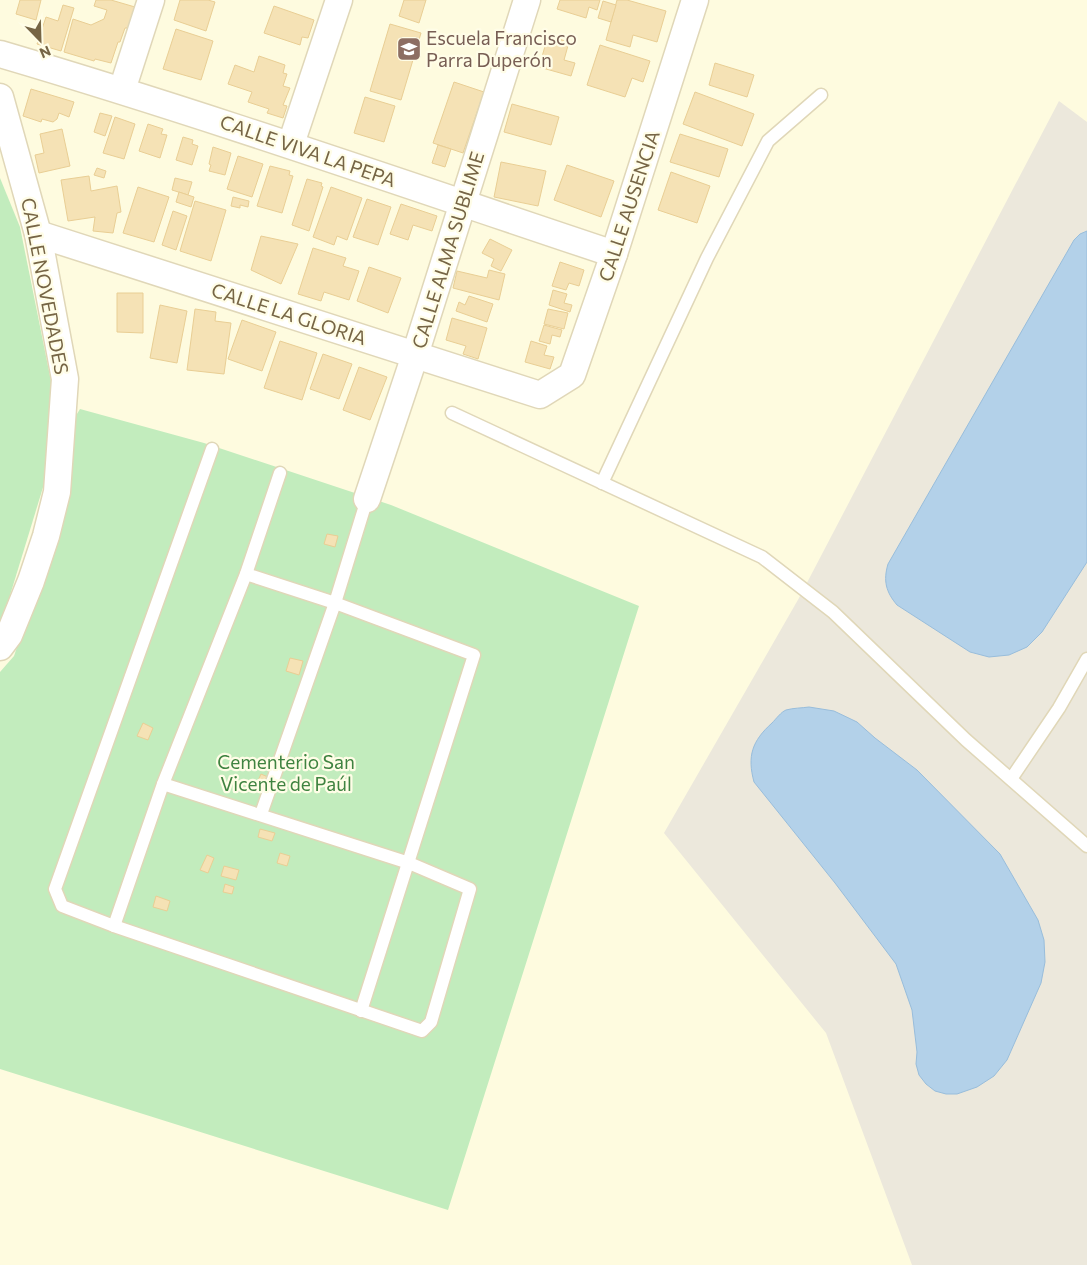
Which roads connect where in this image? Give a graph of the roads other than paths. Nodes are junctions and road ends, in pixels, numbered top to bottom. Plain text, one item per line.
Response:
1 (151, 0) edge
2 (339, 0) edge
3 (527, 0) edge
4 (695, 0) edge
5 (0, 54) edge
6 (122, 90) junction
7 (821, 95) dead end
8 (0, 97) edge
9 (291, 144) junction
10 (462, 203) junction
11 (38, 234) junction
12 (614, 254) junction
13 (415, 355) junction
14 (540, 395) joint
15 (452, 413) dead end
16 (212, 449) dead end
17 (280, 473) dead end
18 (602, 483) junction
19 (367, 498) joint
20 (246, 574) junction
21 (335, 604) junction
22 (0, 647) edge
23 (1087, 659) edge
24 (1011, 779) junction
25 (163, 784) junction
26 (261, 814) junction
27 (1087, 846) edge
28 (409, 863) junction
29 (114, 926) junction
30 (361, 1010) junction

1 - 6 street
2 - 9 street
3 - 10 street, CALLE ALMA SUBLIME
4 - 12 street, CALLE AUSENCIA
5 - 6 street, CALLE VIVA LA PEPA
6 - 9 street, CALLE VIVA LA PEPA
7 - 18 lane
8 - 11 street, CALLE NOVEDADES
9 - 10 street, CALLE VIVA LA PEPA
10 - 12 street, CALLE VIVA LA PEPA
10 - 13 street, CALLE ALMA SUBLIME
11 - 13 street, CALLE LA GLORIA
11 - 22 street, CALLE NOVEDADES
12 - 14 street, CALLE AUSENCIA
13 - 14 street, CALLE LA GLORIA
13 - 19 street, CALLE ALMA SUBLIME
15 - 18 lane
16 - 29 lane
17 - 20 lane
18 - 24 lane
19 - 21 lane
20 - 21 lane
20 - 25 lane
21 - 26 lane
21 - 28 lane
23 - 24 lane
24 - 27 lane
25 - 26 lane
25 - 29 lane
26 - 28 lane
28 - 30 lane
28 - 30 lane
29 - 30 lane

